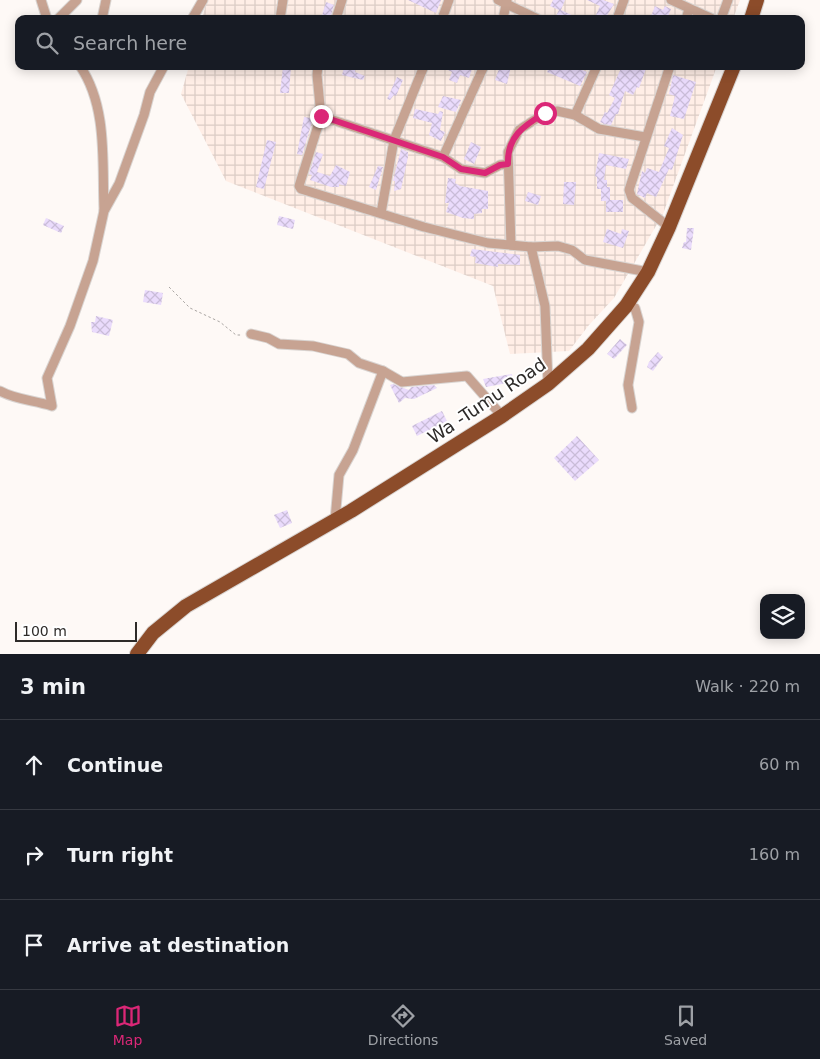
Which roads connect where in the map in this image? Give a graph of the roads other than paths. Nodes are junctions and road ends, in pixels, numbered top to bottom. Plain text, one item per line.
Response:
1 (41, 0) edge
2 (77, 0) edge
3 (106, 0) edge
4 (201, 0) edge
5 (283, 0) edge
6 (342, 0) edge
7 (450, 0) edge
8 (624, 0) edge
9 (672, 0) edge
10 (728, 0) edge
11 (757, 0) edge
12 (503, 1) edge
13 (689, 9) junction
14 (46, 15) edge
15 (62, 15) edge
16 (103, 15) edge
17 (194, 15) edge
18 (281, 15) edge
19 (337, 15) edge
20 (444, 15) edge
21 (503, 15) edge
22 (530, 15) edge
23 (618, 15) edge
24 (687, 15) edge
25 (703, 15) edge
26 (723, 15) edge
27 (752, 15) edge
28 (83, 70) edge
29 (88, 70) edge
30 (162, 70) edge
31 (318, 70) edge
32 (422, 70) edge
33 (482, 70) edge
34 (595, 70) edge
35 (669, 70) edge
36 (732, 70) edge
37 (88, 77) junction
38 (575, 115) junction
39 (321, 116) junction
40 (645, 137) junction
41 (394, 140) junction
42 (443, 157) junction
43 (508, 164) junction
44 (104, 211) junction
45 (381, 213) junction
46 (669, 227) junction
47 (511, 245) junction
48 (531, 247) junction
49 (648, 272) junction
50 (626, 306) junction
51 (251, 334) road end
52 (383, 371) junction
53 (548, 384) junction
54 (0, 391) edge
55 (632, 408) dead end
56 (502, 416) junction
57 (335, 520) junction
58 (137, 654) edge

1 - 14 street
2 - 15 street
3 - 16 street
4 - 17 street
5 - 18 street
6 - 19 street
7 - 20 street
8 - 23 street
9 - 13 street
10 - 26 street
11 - 27 highway
12 - 21 street
12 - 22 street
13 - 24 street
13 - 25 street
28 - 37 street
29 - 37 street
30 - 44 street
31 - 39 street
32 - 41 street
33 - 42 street
34 - 38 street
35 - 40 street
36 - 46 highway, Wa -Tumu Road
37 - 44 street
38 - 40 street
38 - 43 street
39 - 41 street
39 - 45 street
40 - 46 street
41 - 42 street
41 - 45 street
42 - 43 street
43 - 47 street
44 - 54 street
45 - 47 street
46 - 49 highway, Wa -Tumu Road
47 - 48 street
48 - 49 street
48 - 53 street
49 - 50 highway, Wa -Tumu Road
50 - 53 highway, Wa -Tumu Road
50 - 55 street
51 - 52 street
52 - 56 street
52 - 57 street
53 - 56 highway, Wa -Tumu Road
56 - 57 highway, Wa -Tumu Road
57 - 58 highway, Wa -Tumu Road

